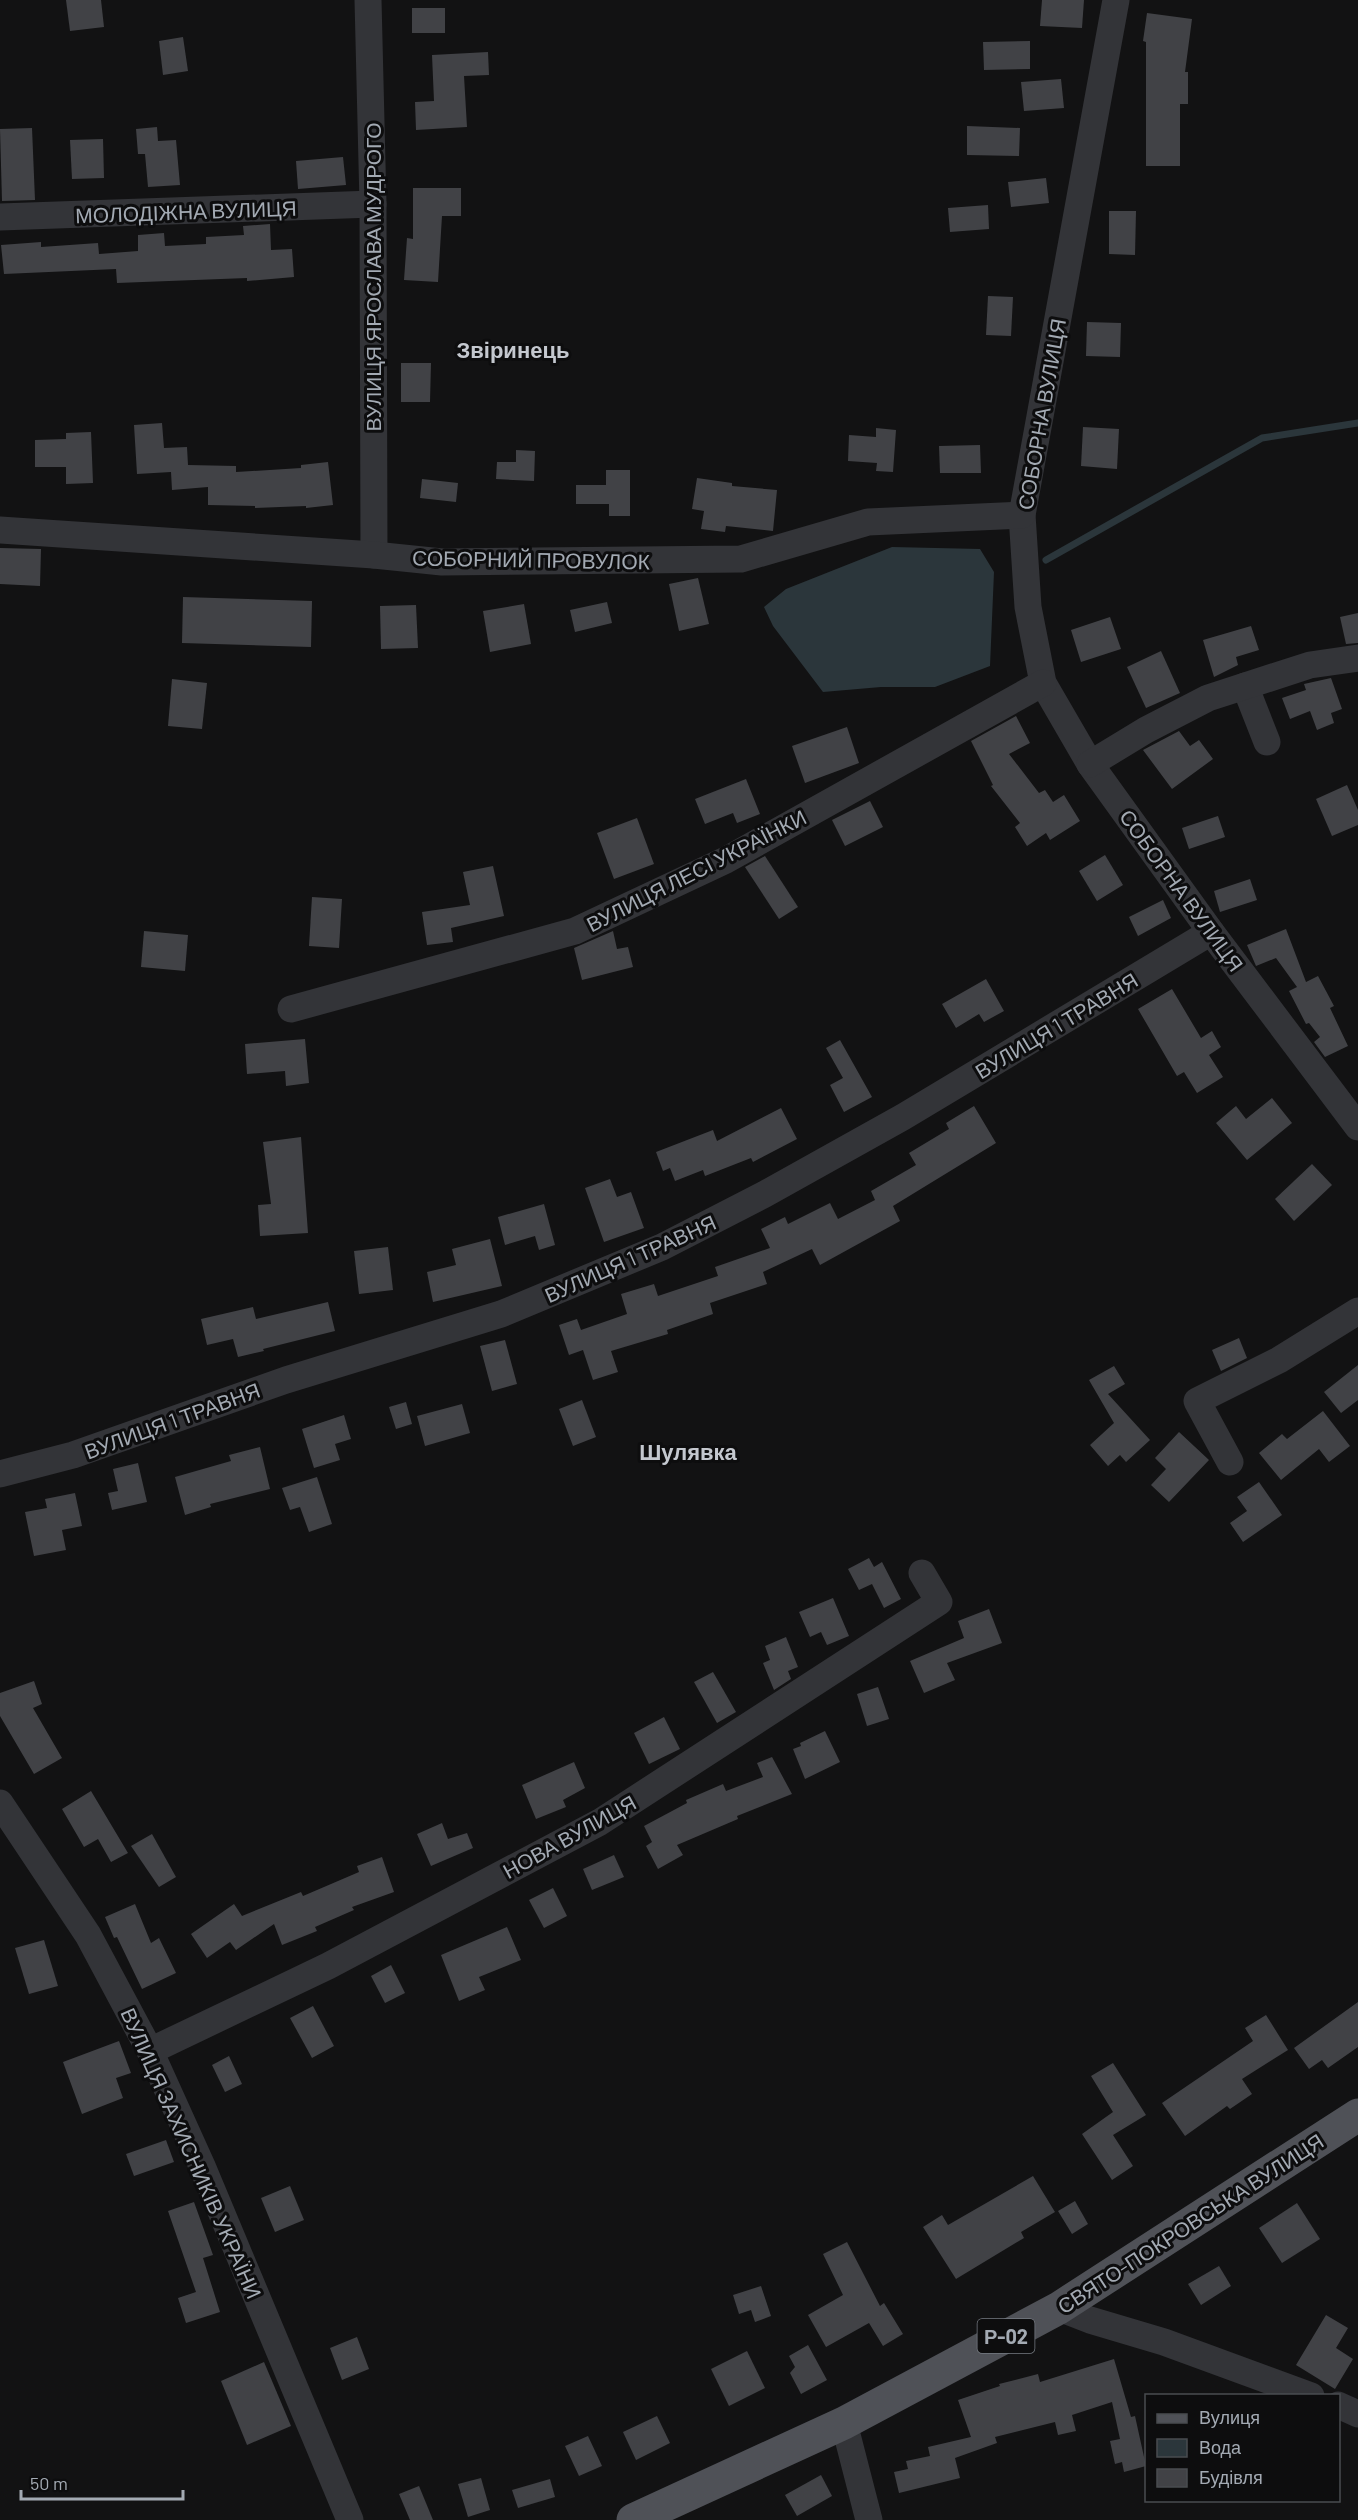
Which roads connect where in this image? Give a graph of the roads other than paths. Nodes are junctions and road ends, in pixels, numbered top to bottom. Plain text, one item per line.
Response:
1 (368, 0) edge
2 (1116, 0) edge
3 (373, 204) junction
4 (0, 217) edge
5 (1022, 515) junction
6 (0, 530) edge
7 (374, 555) junction
8 (1358, 658) edge
9 (1043, 683) junction
10 (1245, 686) junction
11 (1267, 742) dead end
12 (1089, 764) junction
13 (1211, 932) junction
14 (291, 1009) dead end
15 (1358, 1127) edge
16 (1358, 1311) edge
17 (1230, 1462) dead end
18 (0, 1474) edge
19 (922, 1573) dead end
20 (0, 1803) edge
21 (150, 2051) junction
22 (1358, 2115) edge
23 (1059, 2308) junction
24 (1306, 2394) edge
25 (1340, 2407) edge
26 (1358, 2414) edge
27 (844, 2423) junction
28 (350, 2520) edge
29 (633, 2520) edge
30 (869, 2520) edge

1 - 3 street, ВУЛИЦЯ ЯРОСЛАВА МУДРОГО
2 - 5 street, СОБОРНА ВУЛИЦЯ
3 - 4 street, МОЛОДІЖНА ВУЛИЦЯ
3 - 7 street, ВУЛИЦЯ ЯРОСЛАВА МУДРОГО
5 - 7 street, СОБОРНИЙ ПРОВУЛОК
5 - 9 street, СОБОРНА ВУЛИЦЯ
6 - 7 street, СОБОРНИЙ ПРОВУЛОК
8 - 10 street
9 - 12 street, СОБОРНА ВУЛИЦЯ
9 - 14 street, ВУЛИЦЯ ЛЕСІ УКРАЇНКИ
10 - 11 street
10 - 12 street
12 - 13 street, СОБОРНА ВУЛИЦЯ
13 - 15 street, СОБОРНА ВУЛИЦЯ
13 - 18 street, ВУЛИЦЯ 1 ТРАВНЯ
16 - 17 street
19 - 21 street, НОВА ВУЛИЦЯ
20 - 21 street, ВУЛИЦЯ ЗАХИСНИКІВ УКРАЇНИ
21 - 28 street, ВУЛИЦЯ ЗАХИСНИКІВ УКРАЇНИ
22 - 23 main road, СВЯТО-ПОКРОВСЬКА ВУЛИЦЯ / Р-02
23 - 24 street
23 - 27 main road, СВЯТО-ПОКРОВСЬКА ВУЛИЦЯ / Р-02
25 - 26 street
27 - 29 main road, СВЯТО-ПОКРОВСЬКА ВУЛИЦЯ / Р-02
27 - 30 street

